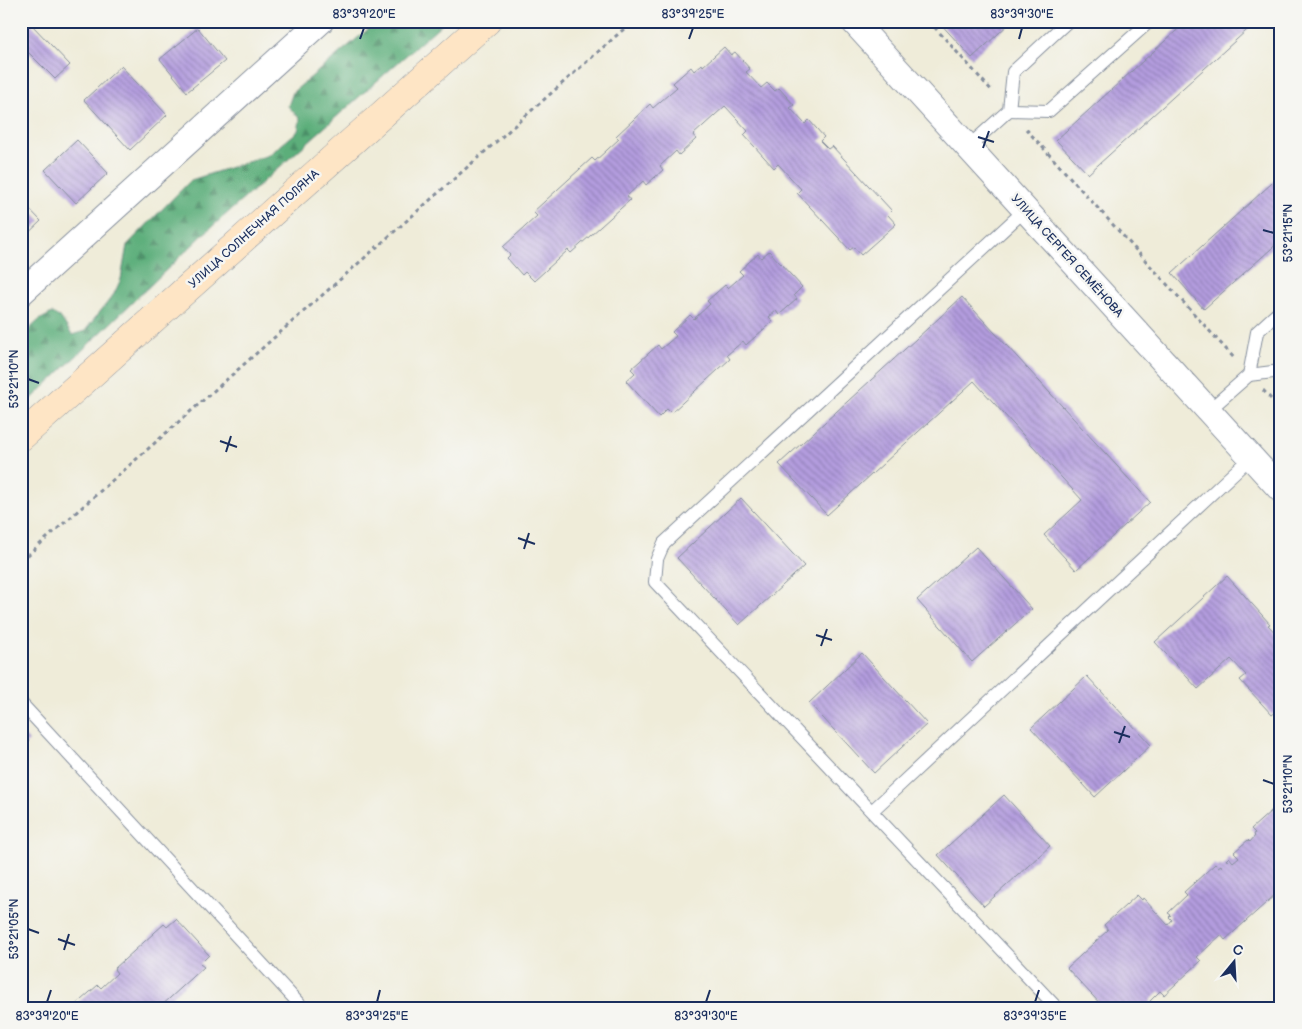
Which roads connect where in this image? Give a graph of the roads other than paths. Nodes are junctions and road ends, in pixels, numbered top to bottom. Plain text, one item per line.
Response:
1 (321, 21) edge
2 (487, 21) edge
3 (853, 21) edge
4 (1068, 21) edge
5 (1150, 21) edge
6 (1009, 110) junction
7 (968, 146) junction
8 (1025, 210) junction
9 (21, 293) edge
10 (1281, 310) edge
11 (1281, 371) edge
12 (1249, 375) junction
13 (1208, 411) junction
14 (21, 437) edge
15 (1251, 458) junction
16 (1281, 490) edge
17 (21, 703) edge
18 (872, 811) junction
19 (303, 1008) edge
20 (1057, 1008) edge

1 - 9 street
2 - 14 street, УЛИЦА СОЛНЕЧНАЯ ПОЛЯНА
3 - 7 street, УЛИЦА СЕРГЕЯ СЕМЁНОВА
4 - 6 lane
5 - 6 lane
6 - 7 lane
7 - 8 street, УЛИЦА СЕРГЕЯ СЕМЁНОВА
8 - 13 street, УЛИЦА СЕРГЕЯ СЕМЁНОВА
8 - 18 lane
10 - 12 lane
11 - 12 lane
12 - 13 lane
13 - 15 street, УЛИЦА СЕРГЕЯ СЕМЁНОВА
15 - 16 street, УЛИЦА СЕРГЕЯ СЕМЁНОВА
15 - 18 lane
17 - 19 lane
18 - 20 lane

